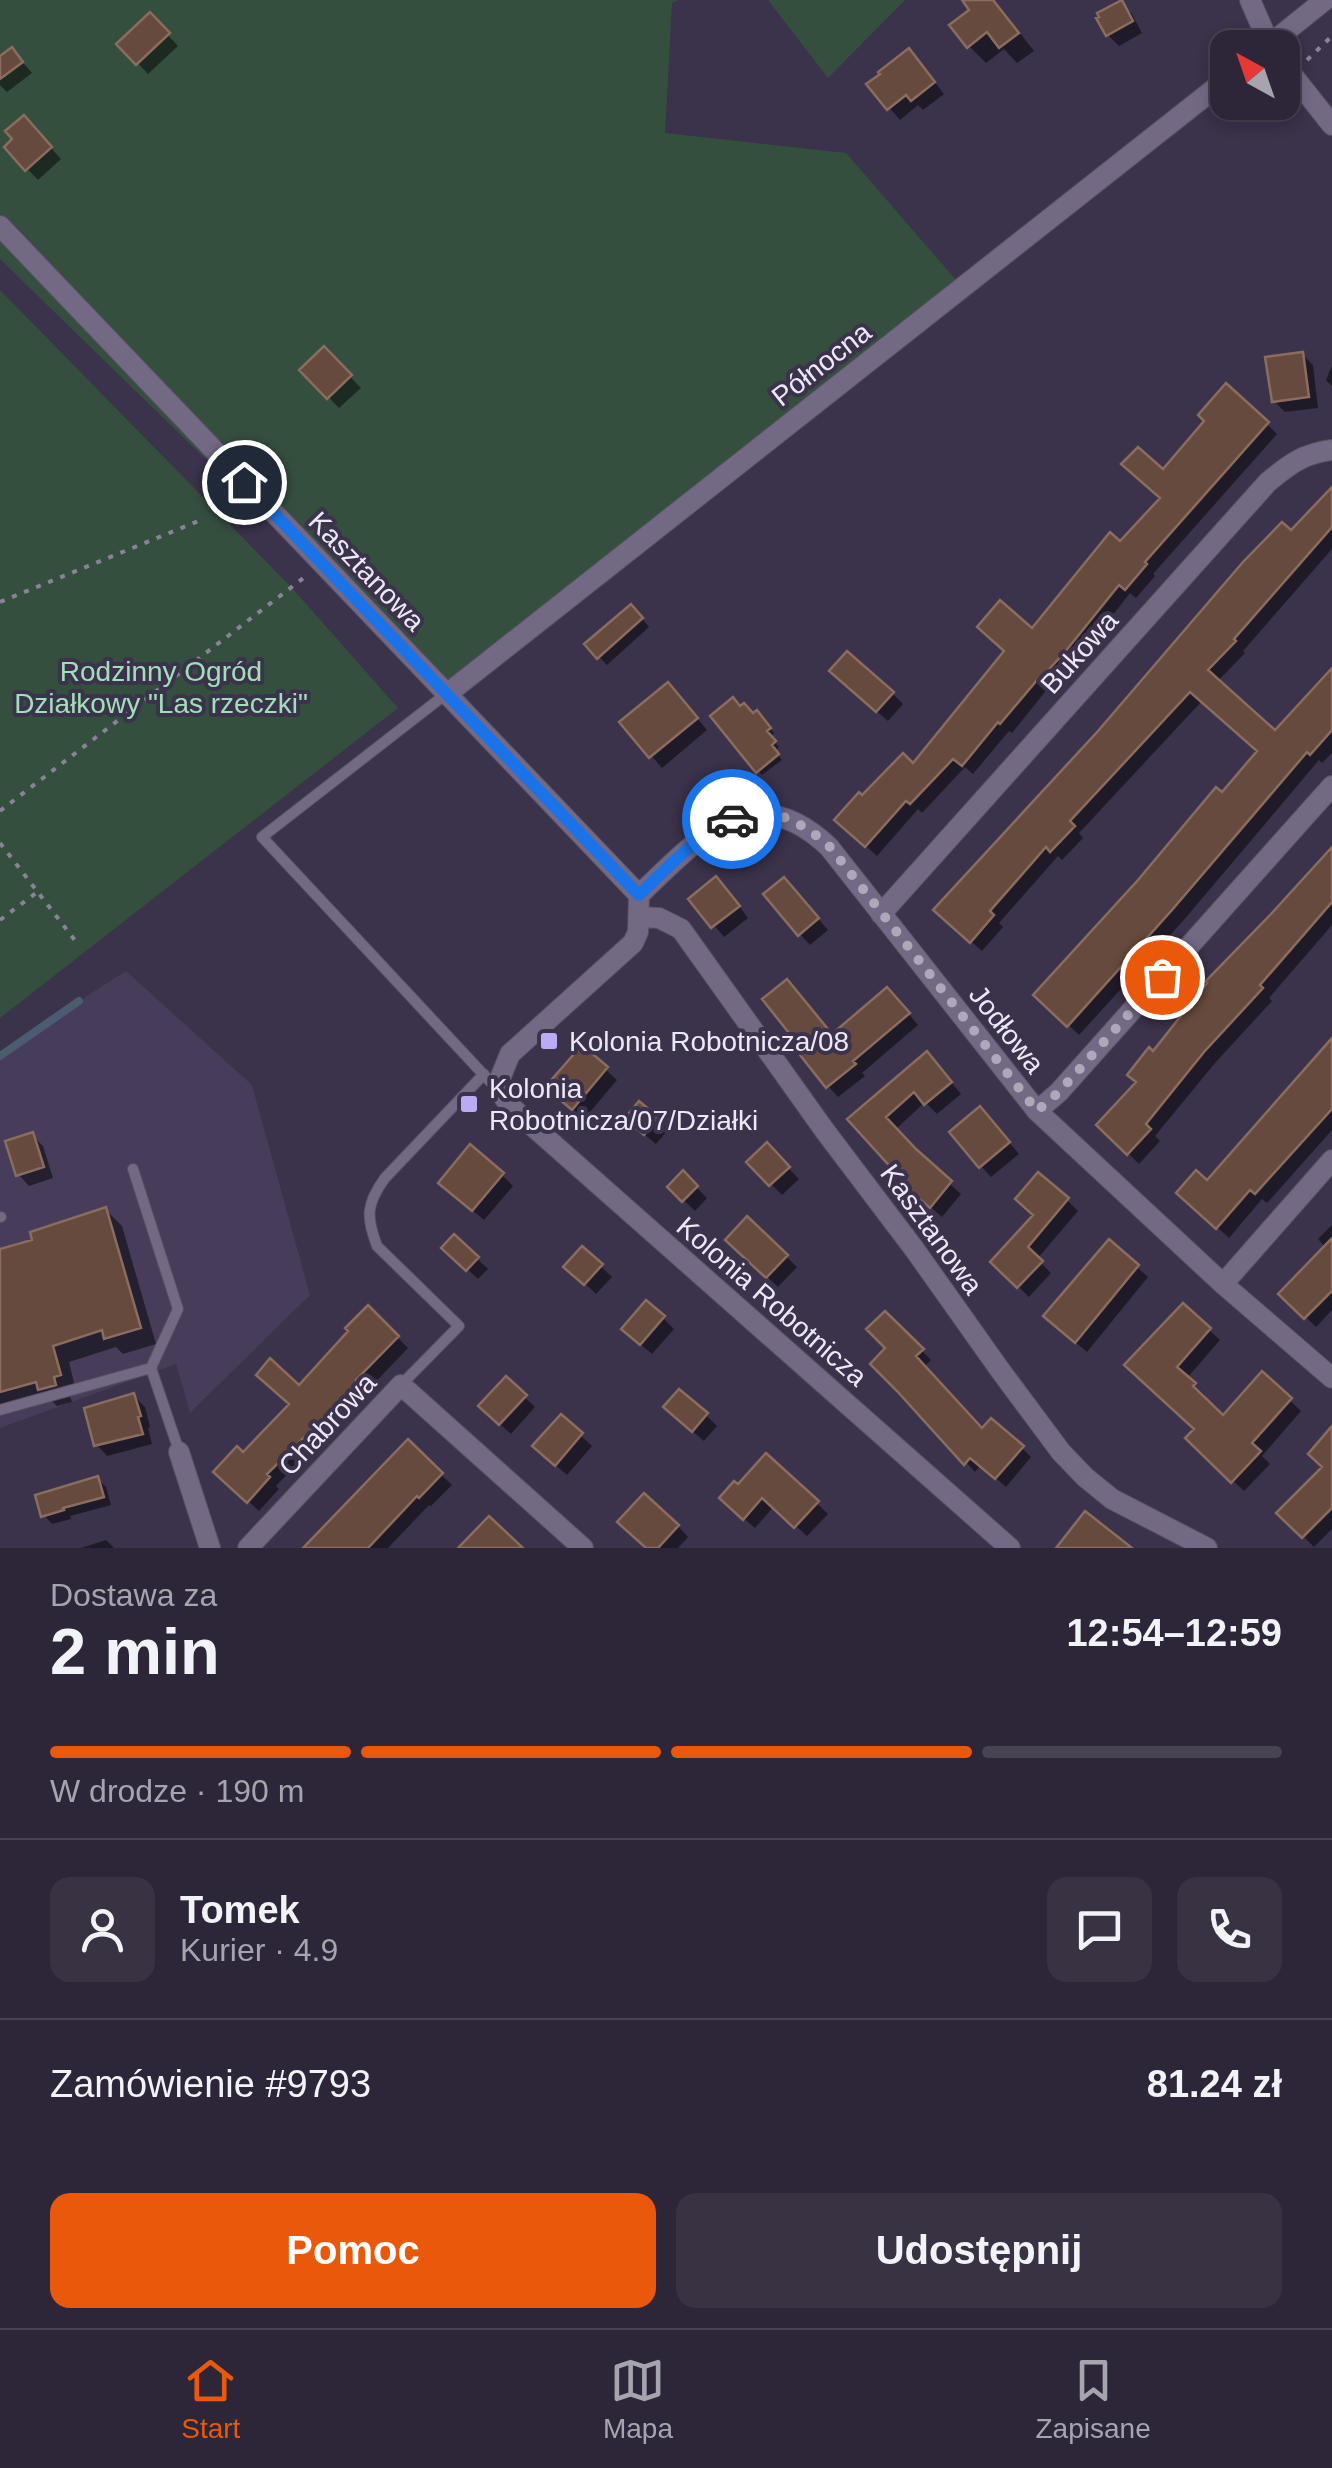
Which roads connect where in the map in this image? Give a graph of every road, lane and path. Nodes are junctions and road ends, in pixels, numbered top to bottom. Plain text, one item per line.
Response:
1 (1250, 0) edge
2 (1325, 0) edge
3 (1262, 30) edge
4 (1289, 30) edge
5 (1332, 36) edge
6 (1300, 59) edge
7 (1300, 74) edge
8 (1210, 92) edge
9 (1332, 125) edge
10 (0, 226) edge
11 (1332, 450) edge
12 (202, 520) dead end
13 (321, 563) junction
14 (0, 602) edge
15 (447, 694) junction
16 (1332, 786) edge
17 (0, 811) edge
18 (0, 843) edge
19 (38, 892) junction
20 (639, 895) junction
21 (881, 914) junction
22 (640, 917) junction
23 (0, 920) edge
24 (77, 943) dead end
25 (484, 1074) junction
26 (501, 1093) junction
27 (1037, 1111) junction
28 (1332, 1160) edge
29 (132, 1169) dead end
30 (1222, 1284) junction
31 (151, 1368) junction
32 (1332, 1378) edge
33 (401, 1385) junction
34 (0, 1410) edge
35 (179, 1452) joint
36 (578, 1546) edge
37 (210, 1548) edge
38 (248, 1548) edge
39 (1010, 1548) edge
40 (1207, 1548) edge

1 - 3 street
2 - 4 street
5 - 6 path
7 - 9 street
8 - 15 street, Północna
10 - 13 street, Kasztanowa
11 - 21 street, Bukowa
12 - 14 path
13 - 15 street, Kasztanowa
13 - 17 path
15 - 20 street, Kasztanowa
15 - 25 lane
16 - 27 street
18 - 19 path
19 - 23 path
19 - 24 path
20 - 21 street, Jodłowa
20 - 22 street
21 - 27 street, Jodłowa
22 - 26 street
22 - 40 street, Kasztanowa
25 - 26 lane
25 - 33 lane
26 - 39 street, Kolonia Robotnicza
27 - 30 street, Jodłowa
28 - 30 street
29 - 31 lane
30 - 32 street, Jodłowa
31 - 34 lane
31 - 35 lane
33 - 36 street, Chabrowa
33 - 38 street, Chabrowa
35 - 37 street

